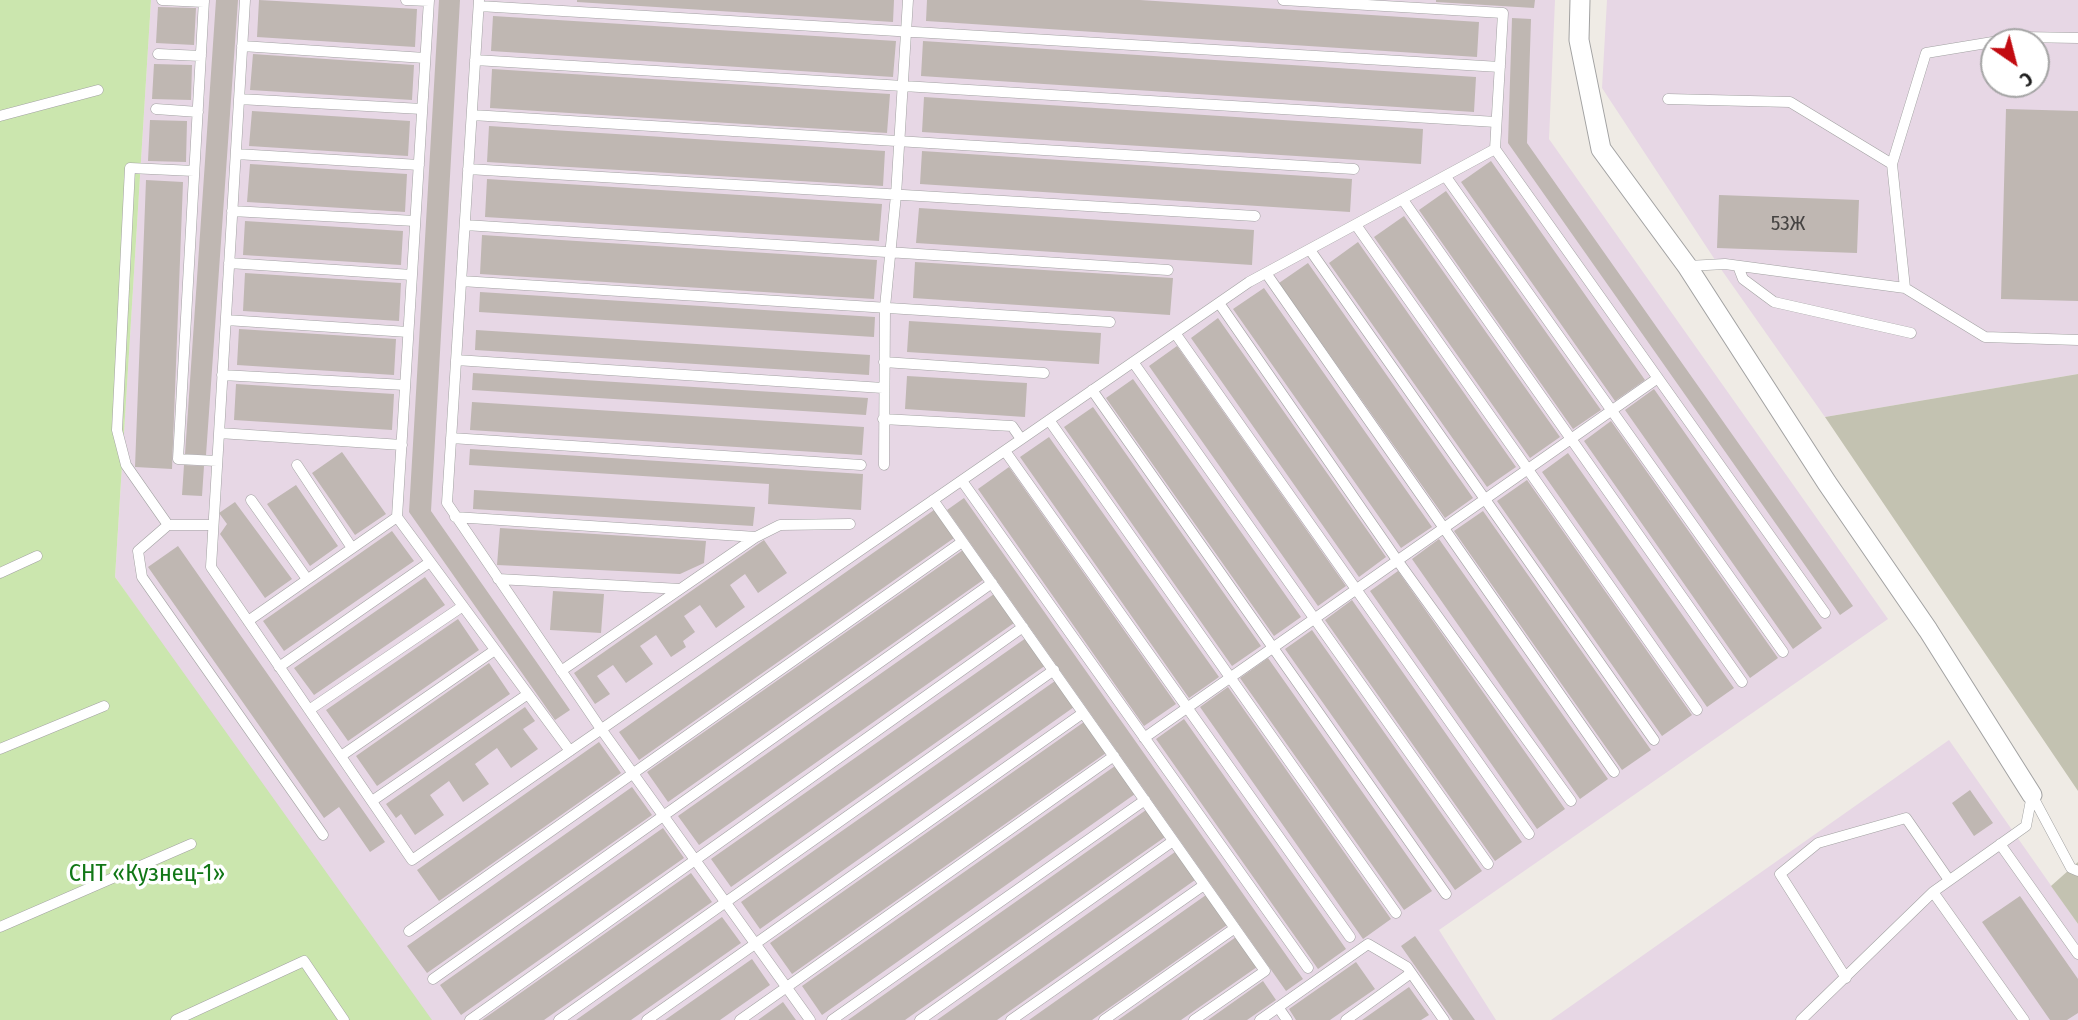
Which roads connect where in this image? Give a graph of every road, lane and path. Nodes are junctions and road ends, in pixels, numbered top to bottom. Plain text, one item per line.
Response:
1 (162, 0) edge
2 (245, 0) edge
3 (406, 0) edge
4 (908, 0) edge
5 (1283, 0) edge
6 (1580, 0) edge
7 (204, 1) edge
8 (429, 1) edge
9 (479, 3) edge
10 (907, 32) junction
11 (2078, 38) edge
12 (242, 46) junction
13 (158, 54) dead end
14 (201, 56) junction
15 (425, 58) junction
16 (475, 60) junction
17 (1500, 67) junction
18 (904, 85) junction
19 (98, 90) dead end
20 (239, 99) junction
21 (1668, 99) dead end
22 (156, 109) dead end
23 (422, 109) junction
24 (198, 112) junction
25 (472, 115) junction
26 (0, 116) edge
27 (1496, 122) junction
28 (900, 140) junction
29 (1495, 149) junction
30 (236, 155) junction
31 (419, 164) junction
32 (1892, 164) junction
33 (468, 169) junction
34 (1354, 169) dead end
35 (194, 171) junction
36 (1446, 177) junction
37 (896, 195) junction
38 (1403, 200) junction
39 (232, 211) junction
40 (1255, 216) dead end
41 (415, 221) junction
42 (465, 225) junction
43 (1356, 225) junction
44 (1310, 250) junction
45 (890, 251) junction
46 (229, 262) junction
47 (1687, 266) junction
48 (1738, 266) junction
49 (1168, 270) dead end
50 (1266, 273) junction
51 (412, 275) junction
52 (461, 281) junction
53 (1905, 288) junction
54 (1219, 303) junction
55 (885, 307) junction
56 (226, 320) junction
57 (1110, 322) dead end
58 (408, 332) junction
59 (1175, 333) junction
60 (1911, 333) dead end
61 (2078, 340) edge
62 (456, 360) junction
63 (884, 362) junction
64 (1133, 362) junction
65 (1044, 373) dead end
66 (222, 375) junction
67 (1658, 378) junction
68 (405, 384) junction
69 (883, 388) junction
70 (1092, 390) junction
71 (1612, 410) junction
72 (883, 419) junction
73 (1049, 420) junction
74 (219, 433) junction
75 (451, 438) junction
76 (1021, 439) junction
77 (1571, 439) junction
78 (402, 445) junction
79 (1005, 451) junction
80 (217, 461) junction
81 (861, 465) dead end
82 (884, 465) dead end
83 (297, 466) dead end
84 (1527, 470) junction
85 (962, 481) junction
86 (1485, 499) junction
87 (251, 500) dead end
88 (933, 500) junction
89 (397, 517) junction
90 (455, 517) junction
91 (850, 524) dead end
92 (168, 525) junction
93 (214, 525) junction
94 (1443, 529) junction
95 (756, 537) junction
96 (962, 542) junction
97 (352, 548) junction
98 (37, 556) dead end
99 (1397, 561) junction
100 (430, 562) junction
101 (0, 573) edge
102 (307, 579) junction
103 (498, 579) junction
104 (992, 583) junction
105 (681, 589) junction
106 (1357, 589) junction
107 (463, 606) junction
108 (1825, 613) dead end
109 (1314, 619) junction
110 (248, 621) junction
111 (1023, 627) junction
112 (1273, 648) junction
113 (495, 650) junction
114 (1783, 652) dead end
115 (279, 667) junction
116 (1054, 670) junction
117 (561, 671) junction
118 (1230, 678) junction
119 (1742, 682) dead end
120 (527, 694) junction
121 (104, 706) dead end
122 (1187, 708) junction
123 (309, 710) junction
124 (1697, 710) dead end
125 (1083, 713) junction
126 (601, 729) junction
127 (1144, 738) junction
128 (1654, 740) dead end
129 (0, 749) edge
130 (570, 751) junction
131 (341, 756) junction
132 (1114, 756) junction
133 (1614, 772) dead end
134 (633, 774) junction
135 (2032, 795) junction
136 (1144, 800) junction
137 (1571, 801) dead end
138 (372, 802) junction
139 (663, 816) junction
140 (1529, 834) dead end
141 (323, 835) dead end
142 (1173, 841) junction
143 (191, 844) dead end
144 (2000, 844) junction
145 (695, 860) junction
146 (1488, 864) dead end
147 (2078, 871) edge
148 (1949, 880) junction
149 (1204, 885) junction
150 (1933, 892) junction
151 (1446, 894) dead end
152 (726, 903) junction
153 (1396, 913) dead end
154 (0, 928) edge
155 (1235, 928) junction
156 (409, 931) dead end
157 (1350, 937) dead end
158 (755, 943) junction
159 (2078, 954) edge
160 (1308, 968) dead end
161 (1411, 974) junction
162 (1846, 978) junction
163 (433, 979) dead end
164 (787, 988) junction
165 (1278, 1007) junction
166 (1441, 1019) edge
167 (176, 1020) edge
168 (344, 1020) edge
169 (470, 1020) edge
170 (559, 1020) edge
171 (647, 1020) edge
172 (740, 1020) edge
173 (810, 1020) edge
174 (832, 1020) edge
175 (920, 1020) edge
176 (1011, 1020) edge
177 (1104, 1020) edge
178 (1194, 1020) edge
179 (1260, 1020) edge
180 (1287, 1020) edge
181 (1346, 1020) edge
182 (1801, 1020) edge
183 (2024, 1020) edge

1 - 7 lane
2 - 12 lane
3 - 8 lane
4 - 10 lane
5 - 17 lane
6 - 47 street
7 - 14 lane
8 - 15 lane
9 - 10 lane
9 - 16 lane
10 - 17 lane
10 - 18 lane
11 - 32 lane
12 - 15 lane
12 - 20 lane
13 - 14 lane
14 - 24 lane
15 - 23 lane
16 - 18 lane
16 - 25 lane
17 - 27 lane
18 - 27 lane
18 - 28 lane
19 - 26 lane
20 - 23 lane
20 - 30 lane
21 - 32 lane
22 - 24 lane
23 - 31 lane
24 - 35 lane
25 - 28 lane
25 - 33 lane
27 - 29 lane
28 - 34 lane
28 - 37 lane
29 - 36 lane
29 - 67 lane
30 - 31 lane
30 - 39 lane
31 - 41 lane
32 - 53 lane
33 - 37 lane
33 - 42 lane
35 - 80 lane
35 - 92 lane
36 - 38 lane
36 - 71 lane
37 - 40 lane
37 - 45 lane
38 - 43 lane
38 - 77 lane
39 - 41 lane
39 - 46 lane
41 - 51 lane
42 - 45 lane
42 - 52 lane
43 - 44 lane
43 - 84 lane
44 - 50 lane
44 - 86 lane
45 - 49 lane
45 - 55 lane
46 - 51 lane
46 - 56 lane
47 - 48 lane
47 - 135 street
48 - 53 lane
48 - 60 lane
50 - 54 lane
50 - 94 lane
51 - 58 lane
52 - 55 lane
52 - 62 lane
53 - 61 lane
54 - 59 lane
54 - 99 lane
55 - 57 lane
55 - 63 lane
56 - 58 lane
56 - 66 lane
58 - 68 lane
59 - 64 lane
59 - 106 lane
62 - 69 lane
62 - 75 lane
63 - 65 lane
63 - 69 lane
64 - 70 lane
64 - 109 lane
66 - 68 lane
66 - 74 lane
67 - 71 lane
67 - 108 lane
68 - 78 lane
69 - 72 lane
70 - 73 lane
70 - 112 lane
71 - 77 lane
71 - 114 lane
72 - 76 lane
72 - 82 lane
73 - 76 lane
73 - 118 lane
74 - 78 lane
74 - 80 lane
75 - 81 lane
75 - 90 lane
76 - 79 lane
77 - 84 lane
77 - 119 lane
78 - 89 lane
79 - 85 lane
79 - 122 lane
80 - 93 lane
83 - 97 lane
84 - 86 lane
84 - 124 lane
85 - 88 lane
85 - 127 lane
86 - 94 lane
86 - 128 lane
87 - 102 lane
88 - 96 lane
88 - 126 lane
89 - 97 lane
89 - 100 lane
90 - 95 lane
90 - 103 lane
91 - 95 lane
92 - 93 lane
92 - 141 lane
93 - 110 lane
94 - 99 lane
94 - 133 lane
95 - 105 lane
96 - 104 lane
96 - 134 lane
97 - 102 lane
98 - 101 lane
99 - 106 lane
99 - 137 lane
100 - 107 lane
100 - 115 lane
102 - 110 lane
103 - 105 lane
103 - 117 lane
104 - 111 lane
104 - 139 lane
105 - 117 lane
106 - 109 lane
106 - 140 lane
107 - 113 lane
107 - 123 lane
109 - 112 lane
109 - 146 lane
110 - 115 lane
111 - 116 lane
111 - 145 lane
112 - 118 lane
112 - 151 lane
113 - 120 lane
113 - 131 lane
115 - 123 lane
116 - 125 lane
116 - 152 lane
117 - 126 lane
118 - 122 lane
118 - 153 lane
120 - 130 lane
120 - 138 lane
121 - 129 lane
122 - 127 lane
122 - 157 lane
123 - 131 lane
125 - 132 lane
125 - 158 lane
126 - 130 lane
126 - 134 lane
127 - 160 lane
130 - 138 lane
131 - 138 lane
132 - 136 lane
132 - 164 lane
134 - 139 lane
134 - 156 lane
135 - 144 lane
135 - 147 lane
136 - 142 lane
136 - 174 lane
139 - 145 lane
139 - 163 lane
142 - 149 lane
142 - 175 lane
143 - 154 lane
144 - 148 lane
144 - 159 lane
145 - 152 lane
145 - 169 lane
148 - 150 lane
148 - 162 lane
149 - 155 lane
149 - 176 lane
150 - 162 lane
150 - 183 lane
152 - 158 lane
152 - 170 lane
155 - 177 lane
155 - 178 lane
158 - 164 lane
158 - 171 lane
161 - 165 lane
161 - 166 lane
161 - 181 lane
162 - 182 lane
164 - 172 lane
164 - 173 lane
165 - 179 lane
165 - 180 lane
167 - 168 lane

